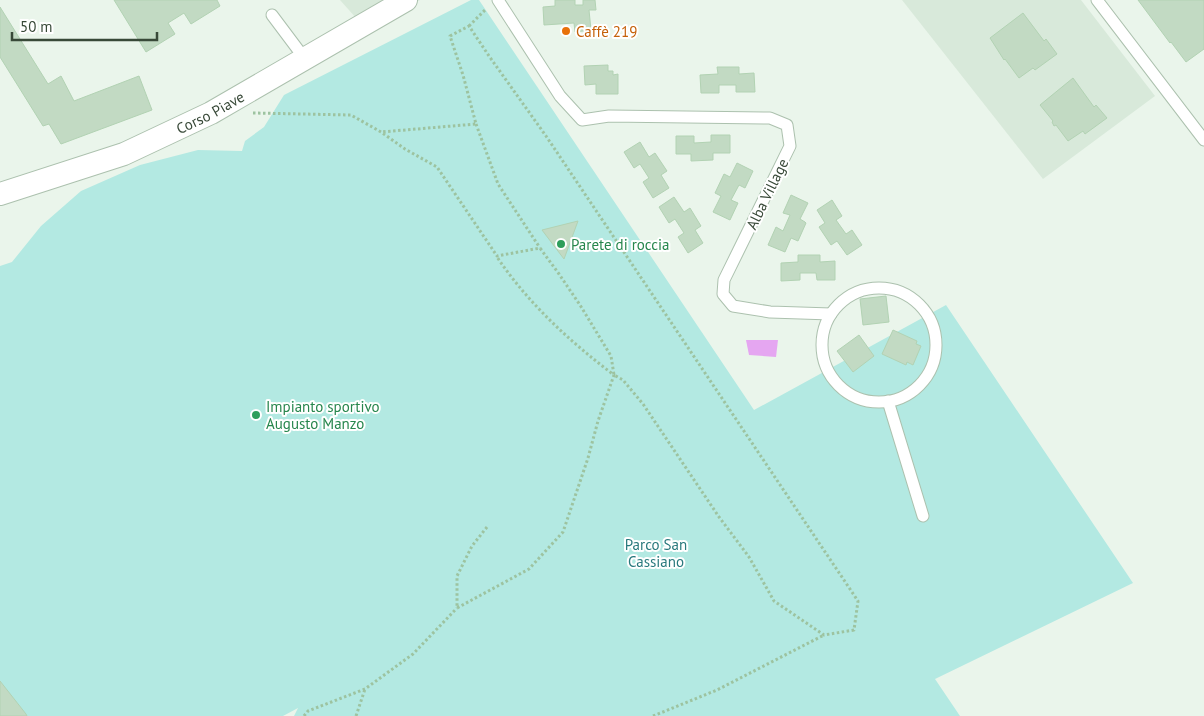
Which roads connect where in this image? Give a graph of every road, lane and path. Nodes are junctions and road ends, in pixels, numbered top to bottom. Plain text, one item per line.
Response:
1 (406, 0) edge
2 (1096, 0) edge
3 (493, 3) edge
4 (272, 15) dead end
5 (469, 26) junction
6 (305, 59) junction
7 (251, 113) dead end
8 (476, 124) junction
9 (381, 132) junction
10 (1204, 140) edge
11 (0, 194) edge
12 (540, 248) junction
13 (497, 256) junction
14 (831, 314) junction
15 (614, 375) junction
16 (888, 401) junction
17 (923, 516) dead end
18 (487, 527) dead end
19 (457, 608) junction
20 (824, 635) junction
21 (365, 690) junction
22 (304, 716) edge
23 (356, 716) edge
24 (653, 716) edge

1 - 6 street, Corso Piave
2 - 10 lane
3 - 5 path
3 - 14 lane, Alba Village
4 - 6 lane
5 - 8 path
5 - 20 path
6 - 11 street, Corso Piave
7 - 9 path
8 - 9 path
8 - 12 path
9 - 13 path
12 - 13 path
12 - 15 path
13 - 15 path
14 - 16 lane
14 - 16 lane
15 - 19 path
15 - 20 path
16 - 17 lane
18 - 19 path
19 - 21 path
20 - 24 path
21 - 22 path
21 - 23 path

